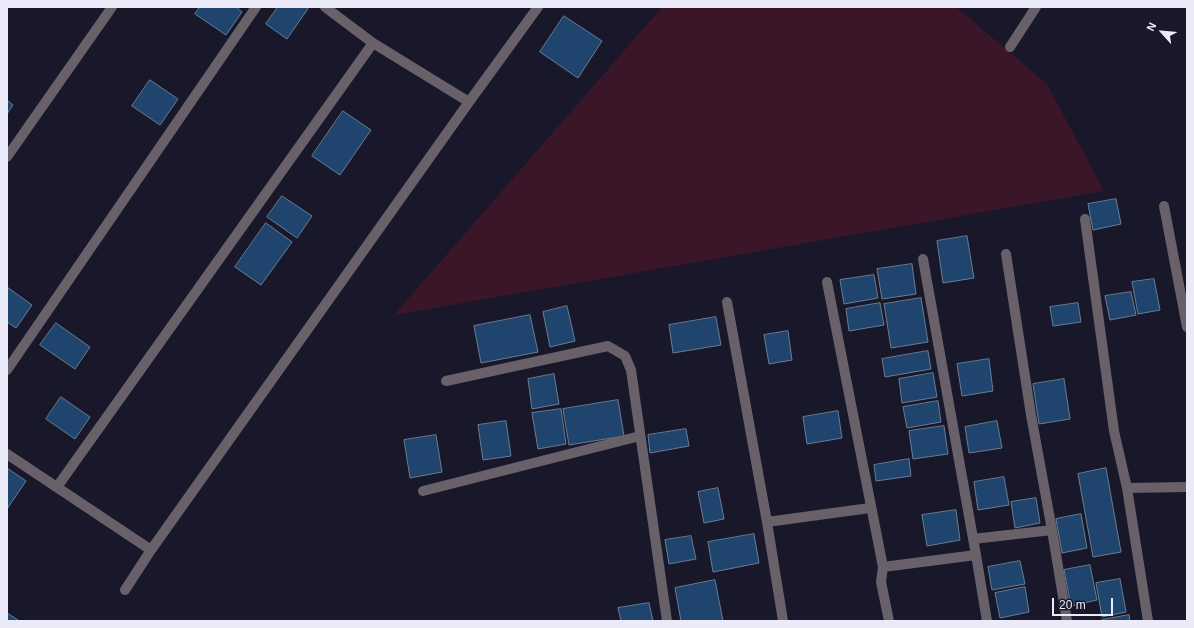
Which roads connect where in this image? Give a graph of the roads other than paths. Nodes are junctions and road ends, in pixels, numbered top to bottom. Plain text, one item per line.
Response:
1 (112, 7) edge
2 (256, 7) edge
3 (325, 7) edge
4 (538, 7) edge
5 (1036, 7) edge
6 (373, 43) junction
7 (1010, 47) dead end
8 (469, 102) junction
9 (7, 157) edge
10 (1164, 206) dead end
11 (1085, 219) dead end
12 (1006, 254) dead end
13 (923, 259) dead end
14 (827, 282) dead end
15 (727, 302) dead end
16 (1187, 327) edge
17 (7, 370) edge
18 (446, 381) dead end
19 (640, 436) junction
20 (7, 454) edge
21 (57, 487) junction
22 (1187, 487) edge
23 (1126, 488) junction
24 (423, 492) dead end
25 (870, 508) junction
26 (767, 522) junction
27 (1052, 530) junction
28 (973, 539) junction
29 (152, 550) junction
30 (976, 555) junction
31 (883, 567) junction
32 (125, 590) dead end
33 (667, 621) edge
34 (783, 621) edge
35 (889, 621) edge
36 (987, 621) edge
37 (1067, 621) edge
38 (1148, 621) edge

1 - 9 street
2 - 17 street
3 - 6 street
4 - 8 street
5 - 7 street
6 - 8 street
6 - 21 street
8 - 29 street
10 - 16 street
11 - 23 street
12 - 27 street
13 - 28 street
14 - 25 street
15 - 26 street
18 - 19 street
19 - 24 street
19 - 33 street
20 - 21 street
21 - 29 street
22 - 23 street
23 - 38 street
25 - 26 street
25 - 31 street
26 - 34 street
27 - 28 street
27 - 37 street
28 - 30 street
29 - 32 street
30 - 31 street
30 - 36 street
31 - 35 street

